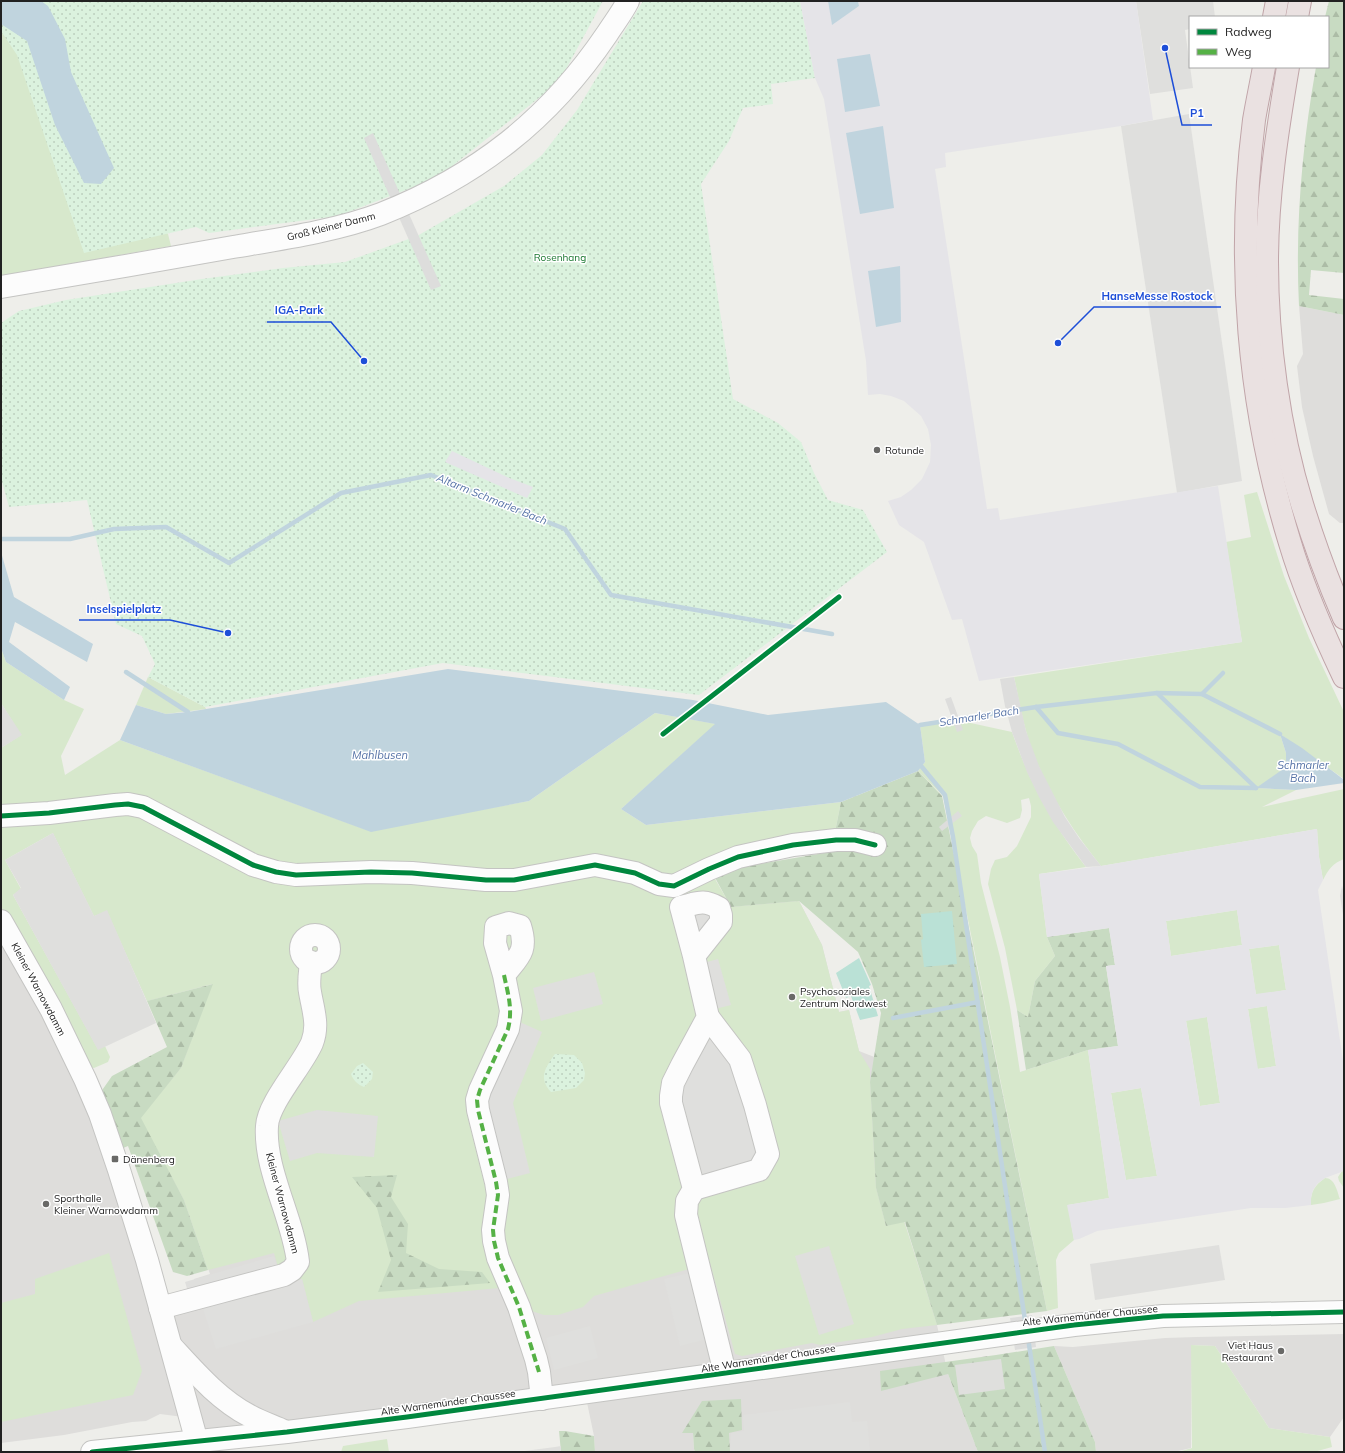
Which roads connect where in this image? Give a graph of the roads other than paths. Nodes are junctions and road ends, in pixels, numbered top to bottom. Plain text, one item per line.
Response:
1 (628, 1) edge
2 (1277, 1) edge
3 (1300, 1) edge
4 (1274, 16) edge
5 (1297, 16) edge
6 (1264, 68) edge
7 (1288, 68) edge
8 (1, 287) edge
9 (1344, 618) edge
10 (1344, 677) edge
11 (1, 816) edge
12 (876, 846) dead end
13 (1, 921) edge
14 (694, 956) dead end
15 (311, 962) dead end
16 (504, 975) dead end
17 (708, 1017) junction
18 (694, 1189) junction
19 (160, 1308) junction
20 (1344, 1312) edge
21 (170, 1345) junction
22 (725, 1374) junction
23 (542, 1399) junction
24 (287, 1432) junction
25 (197, 1442) junction
26 (92, 1452) edge

1 - 8 street, Groß Kleiner Damm
2 - 4 highway
3 - 5 highway
6 - 10 highway
7 - 9 highway
11 - 12 street
13 - 19 street, Kleiner Warnowdamm
14 - 17 street
15 - 19 street, Kleiner Warnowdamm
16 - 23 street
17 - 18 street
17 - 18 street
18 - 22 street, Alte Warnemünder Chaussee
19 - 21 street, Kleiner Warnowdamm
20 - 22 street, Alte Warnemünder Chaussee
21 - 24 street
21 - 25 street, Kleiner Warnowdamm
22 - 23 street, Alte Warnemünder Chaussee
23 - 24 street, Alte Warnemünder Chaussee
24 - 25 street, Alte Warnemünder Chaussee
25 - 26 street, Alte Warnemünder Chaussee

